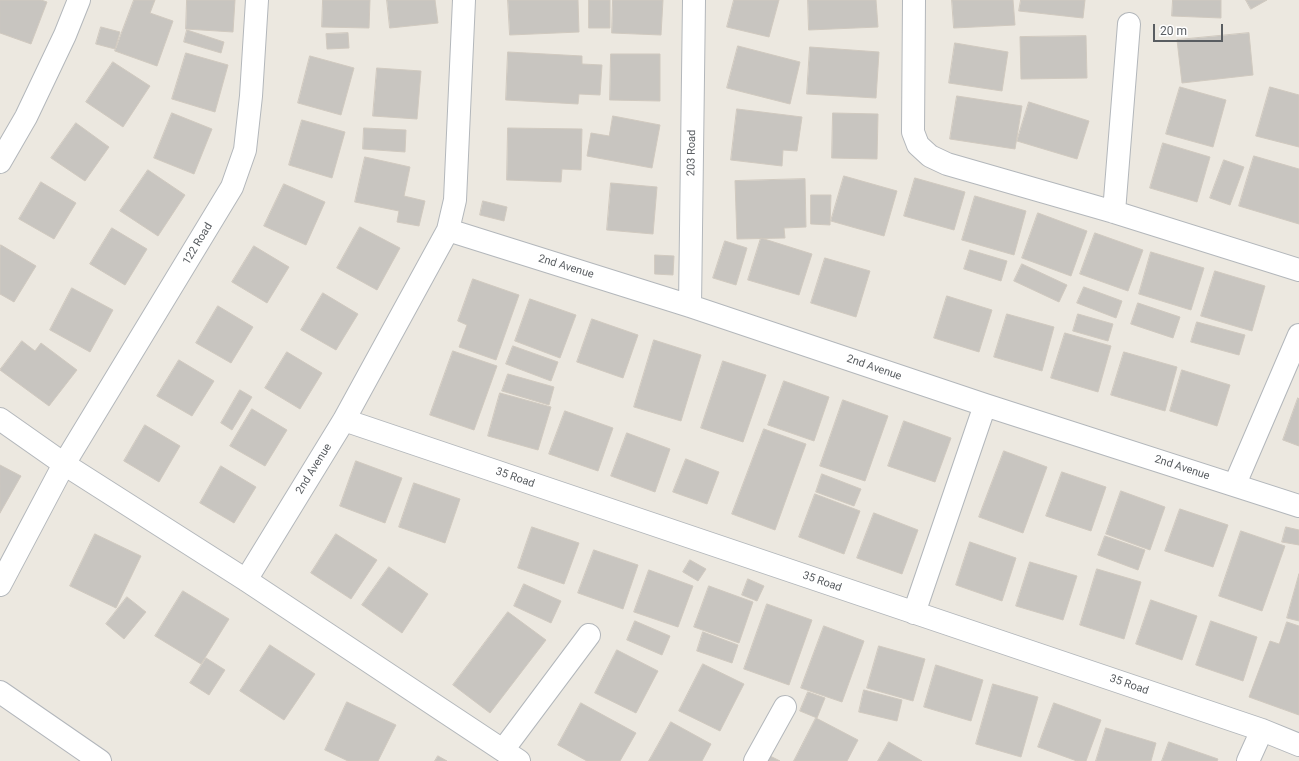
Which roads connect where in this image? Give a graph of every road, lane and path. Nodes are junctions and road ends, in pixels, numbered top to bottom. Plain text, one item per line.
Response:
1 (79, 0) edge
2 (257, 0) edge
3 (464, 0) edge
4 (694, 0) edge
5 (914, 0) edge
6 (1129, 24) dead end
7 (0, 162) edge
8 (1114, 212) junction
9 (448, 230) junction
10 (1299, 270) edge
11 (690, 306) junction
12 (1299, 335) edge
13 (984, 405) junction
14 (0, 419) edge
15 (344, 420) junction
16 (64, 464) junction
17 (1235, 484) junction
18 (1299, 506) edge
19 (246, 580) junction
20 (0, 585) edge
21 (914, 613) junction
22 (589, 635) dead end
23 (0, 692) edge
24 (785, 708) dead end
25 (1262, 730) junction
26 (1299, 745) edge
27 (511, 756) edge
28 (100, 761) edge
29 (755, 761) edge
30 (1248, 761) edge

1 - 7 street
2 - 16 street, 122 Road
3 - 9 street, 2nd Avenue
4 - 11 street, 203 Road
5 - 8 street
6 - 8 street
8 - 10 street
9 - 11 street, 2nd Avenue
9 - 15 street, 2nd Avenue
11 - 13 street, 2nd Avenue
12 - 17 street
13 - 17 street, 2nd Avenue
13 - 21 street
14 - 16 street
15 - 19 street, 2nd Avenue
15 - 21 street, 35 Road
16 - 19 street
16 - 20 street, 122 Road
17 - 18 street, 2nd Avenue
19 - 27 street
21 - 25 street, 35 Road
22 - 27 street
23 - 28 street
24 - 29 street
25 - 26 street, 35 Road
25 - 30 street

